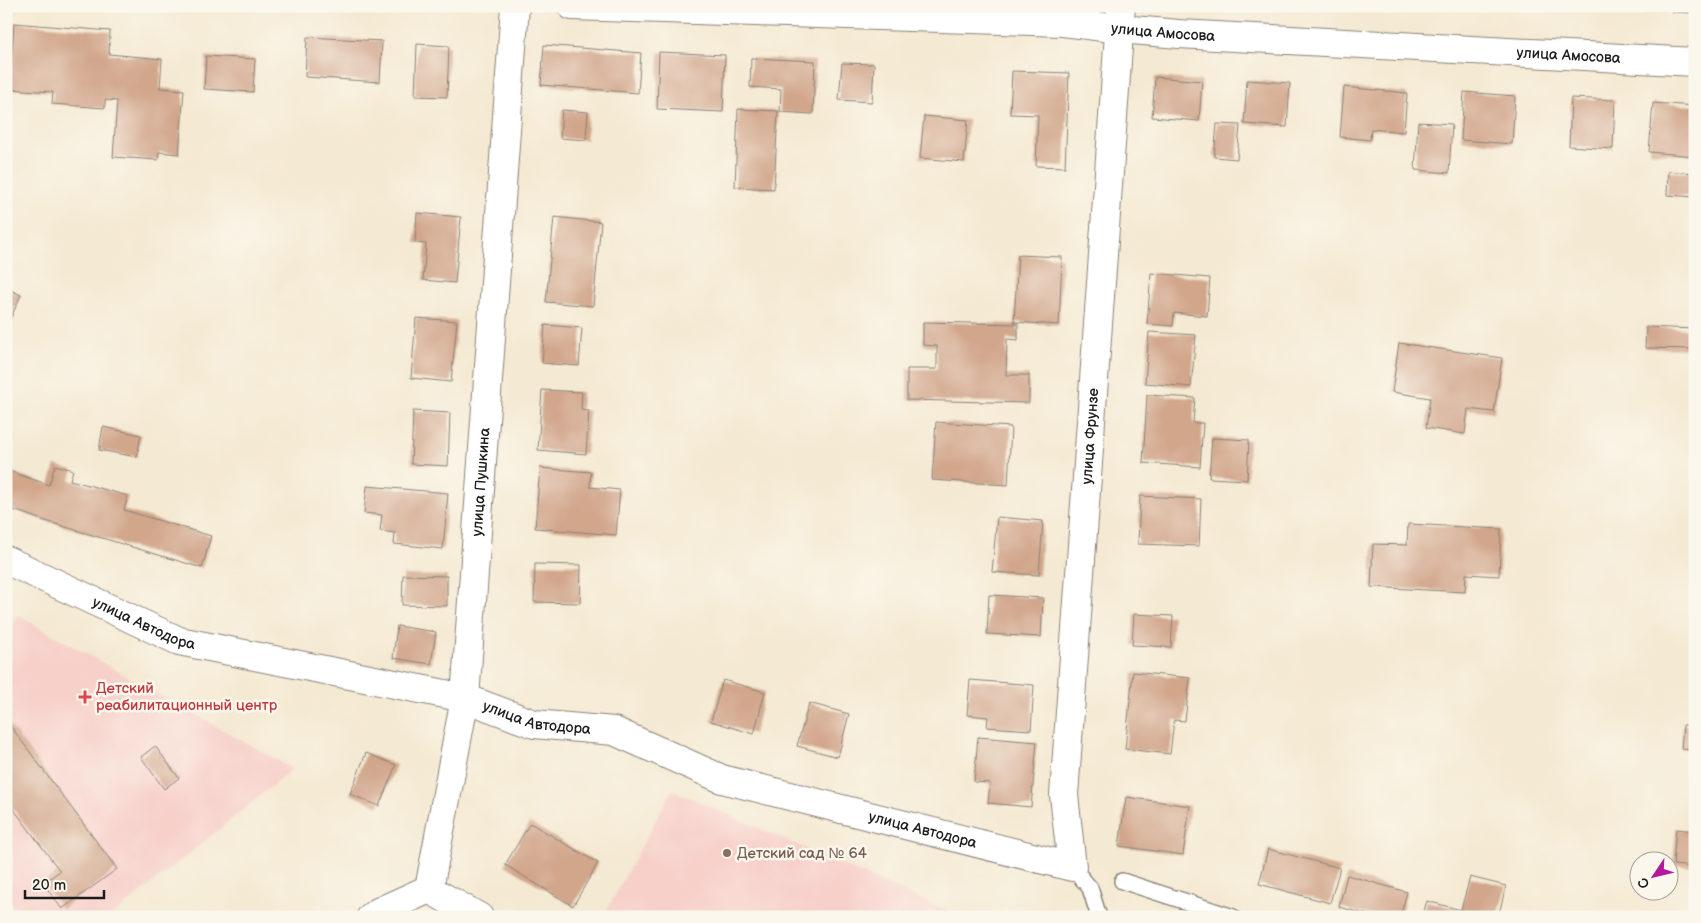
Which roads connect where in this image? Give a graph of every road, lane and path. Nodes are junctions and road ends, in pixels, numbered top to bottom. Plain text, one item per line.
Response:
1 (515, 6) edge
2 (572, 6) edge
3 (1120, 18) edge
4 (1695, 62) edge
5 (6, 560) edge
6 (465, 698) junction
7 (1072, 867) junction
8 (1122, 881) dead end
9 (429, 889) junction
10 (371, 917) edge
11 (478, 917) edge
12 (1099, 917) edge
13 (1233, 917) edge

1 - 6 street, улица Пушкина
2 - 3 street, улица Амосова
3 - 4 street, улица Амосова
3 - 7 street, улица Фрунзе
5 - 6 street, улица Автодора
6 - 7 street, улица Автодора
6 - 9 street, улица Пушкина
7 - 12 lane
8 - 13 lane
9 - 10 street
9 - 11 street

